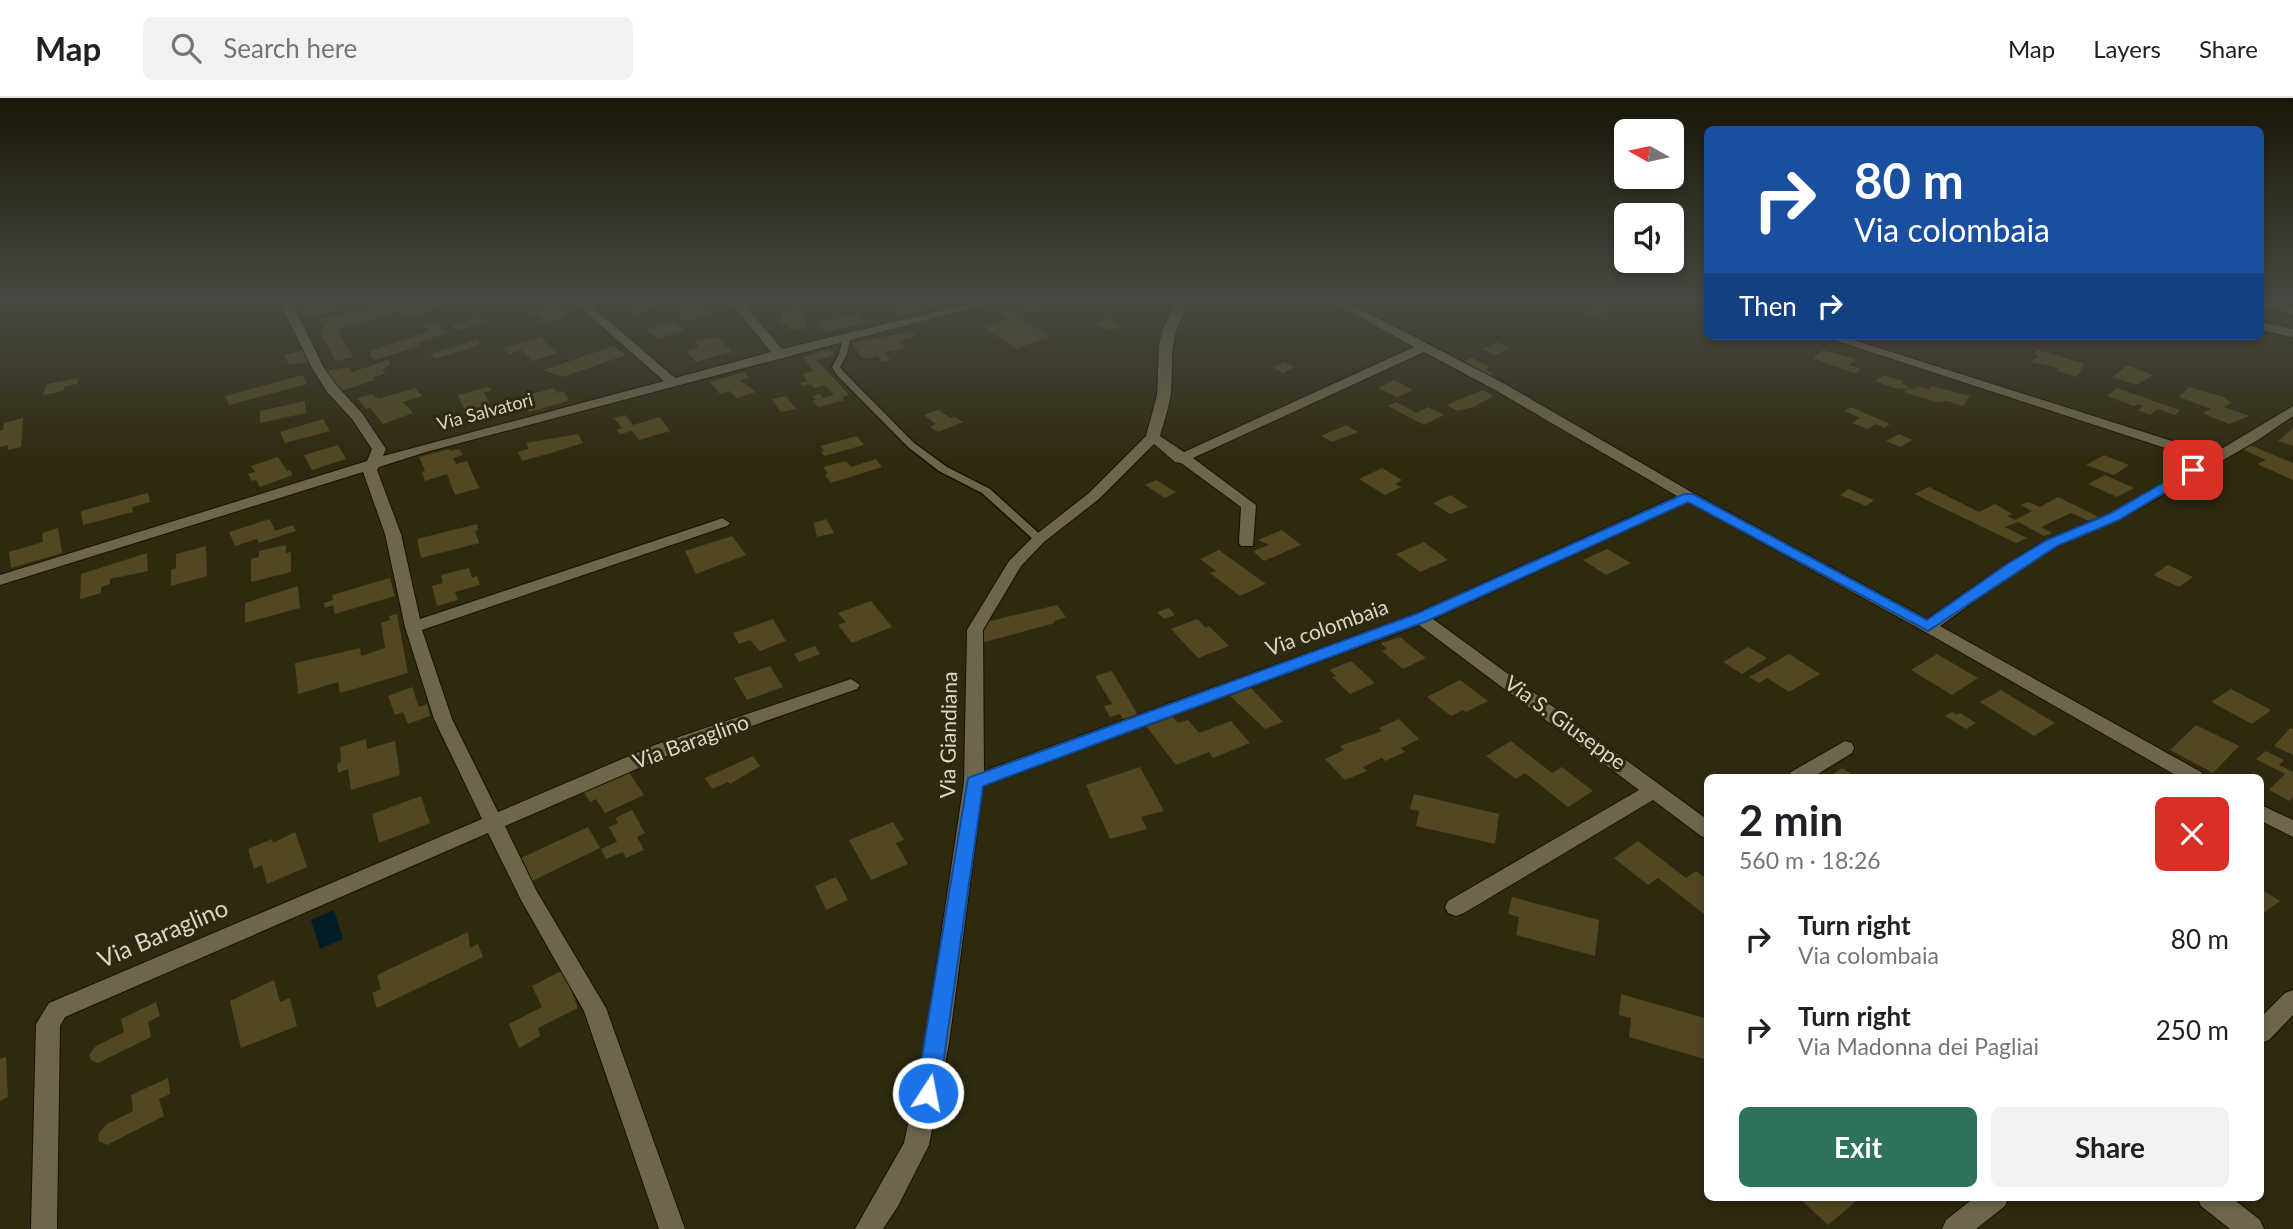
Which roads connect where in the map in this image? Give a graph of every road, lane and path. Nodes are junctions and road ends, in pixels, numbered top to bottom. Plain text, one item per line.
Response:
1 (312, 356) edge
2 (642, 356) edge
3 (773, 356) edge
4 (842, 356) edge
5 (1165, 356) edge
6 (1405, 356) edge
7 (1441, 356) edge
8 (1890, 356) edge
9 (674, 383) junction
10 (2293, 410) edge
11 (1153, 437) junction
12 (1181, 459) junction
13 (2213, 459) junction
14 (373, 463) junction
15 (1688, 496) junction
16 (722, 523) dead end
17 (1039, 539) junction
18 (1247, 543) dead end
19 (0, 580) edge
20 (1421, 618) junction
21 (1928, 626) junction
22 (413, 627) junction
23 (851, 685) dead end
24 (1845, 748) dead end
25 (1803, 774) edge
26 (2189, 774) edge
27 (974, 782) junction
28 (1655, 790) junction
29 (2264, 814) edge
30 (496, 823) junction
31 (1704, 828) edge
32 (2293, 829) edge
33 (1456, 907) dead end
34 (2293, 1000) edge
35 (2264, 1030) edge
36 (1991, 1201) edge
37 (2215, 1201) edge
38 (44, 1229) edge
39 (672, 1229) edge
40 (868, 1229) edge
41 (1955, 1229) edge
42 (2251, 1229) edge

1 - 14 street
2 - 9 street
3 - 9 street, Via Salvatori
4 - 17 lane
5 - 11 street
6 - 12 street
7 - 15 street
8 - 13 street
9 - 14 street, Via Salvatori
10 - 13 street
11 - 12 street
11 - 17 street, Via Giandiana
12 - 18 street
13 - 21 street
14 - 19 street, Via Salvatori
14 - 22 street
15 - 20 street, Via colombaia
15 - 21 street
16 - 22 street
17 - 27 street, Via Giandiana
20 - 27 street, Via colombaia
20 - 28 street, Via S. Giuseppe
21 - 26 street
22 - 30 street
23 - 30 street, Via Baraglino
24 - 25 street
27 - 40 street, Via Giandiana
28 - 31 street, Via S. Giuseppe
28 - 33 street
29 - 32 street
30 - 38 street, Via Baraglino
30 - 39 street
34 - 35 street
36 - 41 street
37 - 42 street

